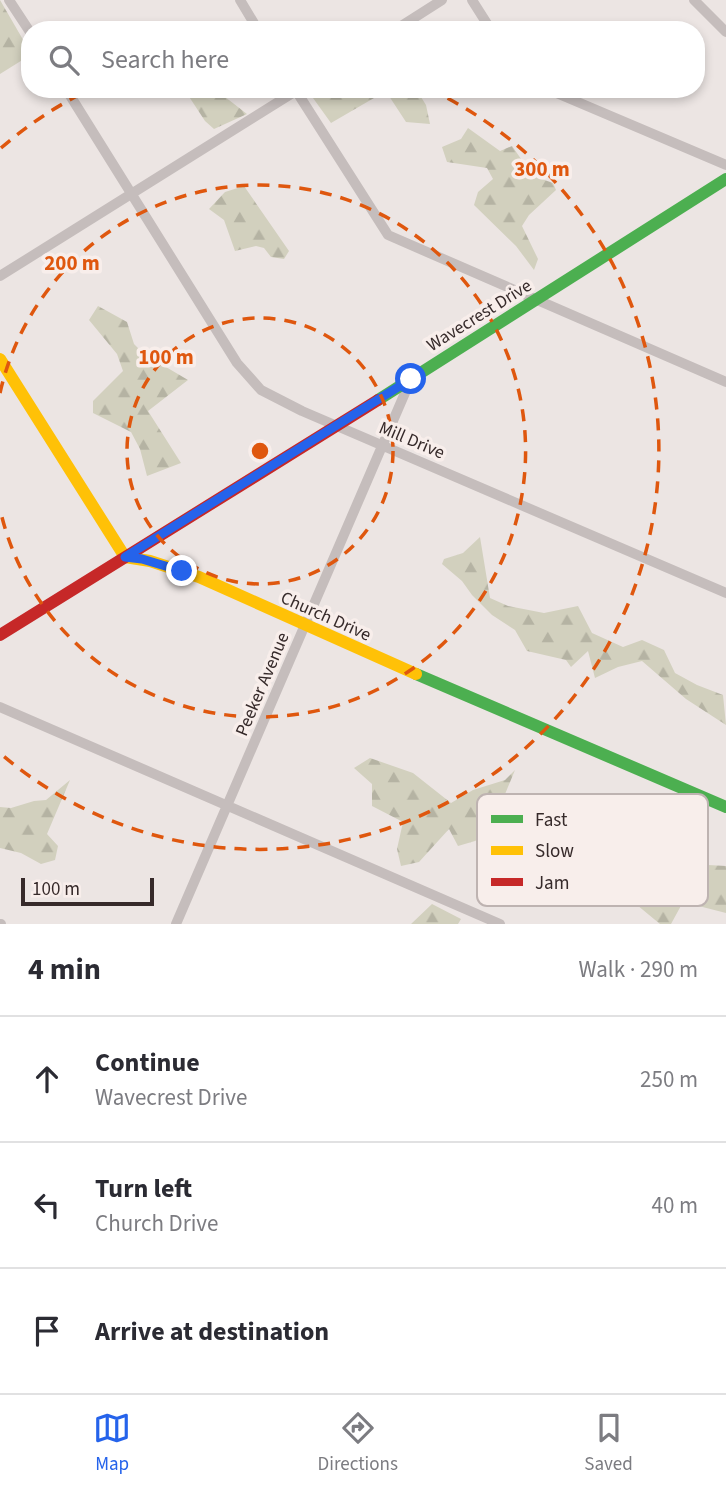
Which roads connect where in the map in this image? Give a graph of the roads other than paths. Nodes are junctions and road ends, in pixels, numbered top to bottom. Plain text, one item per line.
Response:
1 (9, 0) edge
2 (240, 0) edge
3 (442, 0) edge
4 (472, 0) edge
5 (694, 0) edge
6 (23, 21) edge
7 (253, 21) edge
8 (409, 21) edge
9 (485, 21) edge
10 (726, 32) edge
11 (72, 98) edge
12 (284, 98) edge
13 (302, 98) edge
14 (568, 98) edge
15 (726, 165) edge
16 (726, 179) edge
17 (132, 193) junction
18 (0, 276) edge
19 (535, 300) junction
20 (0, 359) edge
21 (411, 379) junction
22 (726, 382) edge
23 (336, 425) junction
24 (384, 445) junction
25 (125, 557) junction
26 (726, 593) edge
27 (304, 626) junction
28 (0, 635) edge
29 (0, 707) edge
30 (696, 794) edge
31 (708, 799) edge
32 (228, 806) junction
33 (726, 807) edge
34 (176, 924) edge
35 (500, 924) edge

1 - 6 street
2 - 7 street
3 - 8 street
4 - 9 street
5 - 10 street
11 - 17 street, Mill Drive
12 - 17 street
13 - 19 street
14 - 15 street
16 - 19 street, Wavecrest Drive
17 - 18 street
17 - 23 street, Mill Drive
19 - 21 street, Wavecrest Drive
19 - 22 street
20 - 25 street
21 - 23 street, Wavecrest Drive
21 - 24 street, Peeker Avenue
23 - 24 street, Mill Drive
23 - 25 street, Wavecrest Drive
24 - 26 street, Mill Drive
24 - 27 street, Peeker Avenue
25 - 27 street, Church Drive
25 - 28 street, Wavecrest Drive
27 - 30 street, Church Drive
27 - 32 street, Peeker Avenue
29 - 32 street
31 - 33 street, Church Drive
32 - 34 street, Peeker Avenue
32 - 35 street

